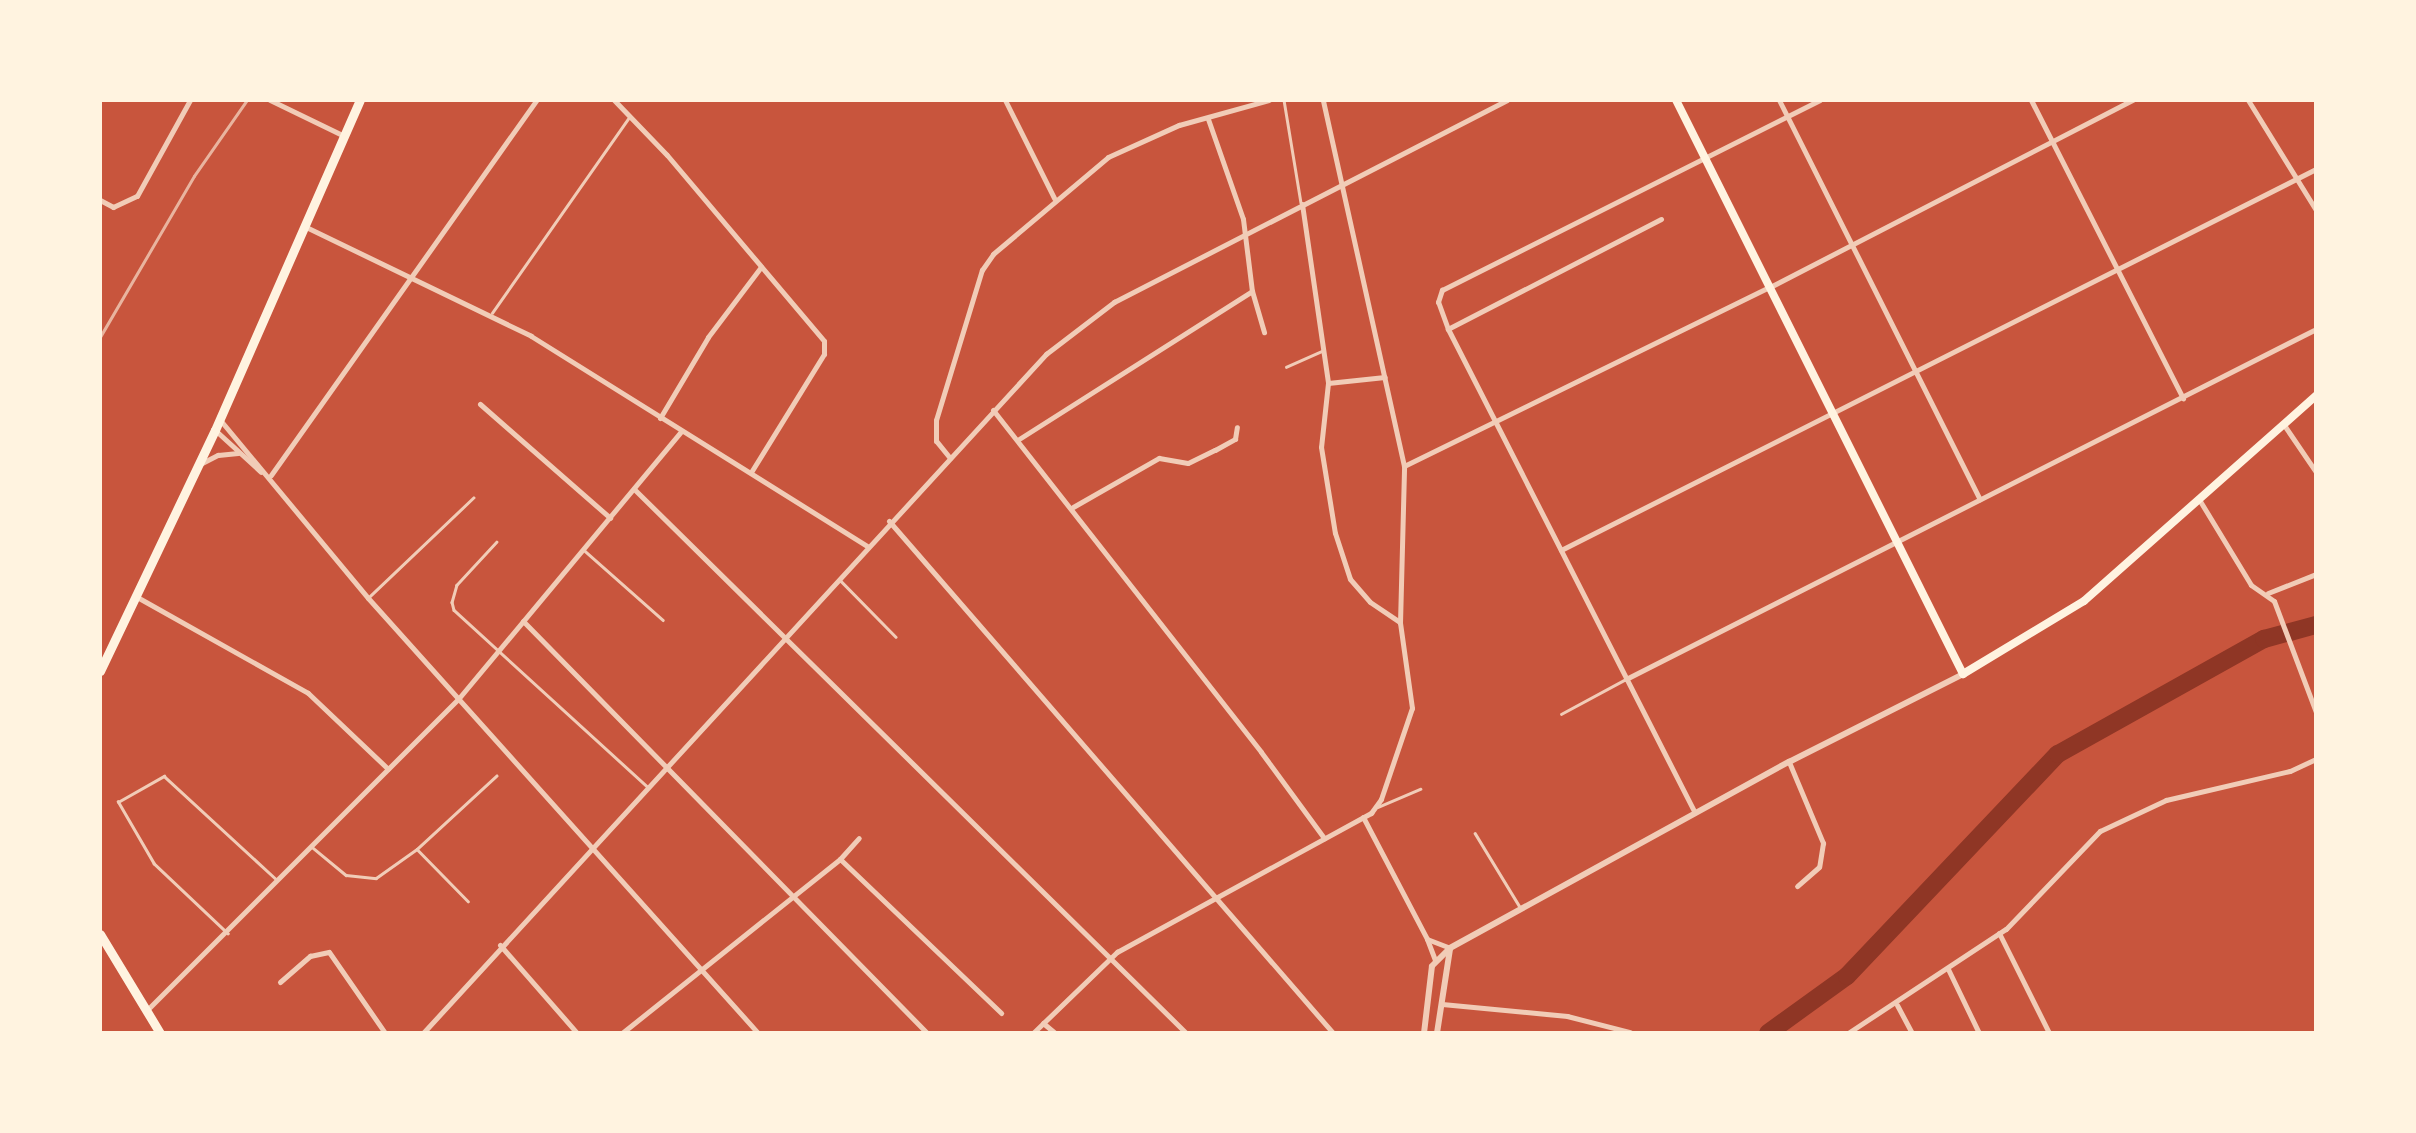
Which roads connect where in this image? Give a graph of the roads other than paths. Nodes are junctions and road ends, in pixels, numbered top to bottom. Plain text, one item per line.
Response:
1 (190, 100) edge
2 (270, 100) edge
3 (360, 100) edge
4 (537, 100) edge
5 (614, 100) edge
6 (1005, 100) edge
7 (1269, 100) edge
8 (1284, 100) edge
9 (1324, 100) edge
10 (1507, 100) edge
11 (1676, 100) edge
12 (1778, 100) edge
13 (1820, 100) edge
14 (2031, 100) edge
15 (2133, 100) edge
16 (2248, 100) edge
17 (1787, 117) junction
18 (630, 118) junction
19 (1208, 119) junction
20 (344, 136) junction
21 (2052, 141) junction
22 (1703, 158) junction
23 (2316, 169) edge
24 (2297, 179) junction
25 (1339, 185) junction
26 (1054, 198) junction
27 (100, 200) edge
28 (1302, 204) junction
29 (2316, 210) edge
30 (1661, 219) dead end
31 (303, 226) junction
32 (1245, 232) junction
33 (1852, 243) junction
34 (761, 268) junction
35 (2117, 269) junction
36 (411, 275) junction
37 (1768, 288) junction
38 (1252, 291) junction
39 (491, 314) junction
40 (1448, 329) junction
41 (2314, 330) edge
42 (1264, 332) dead end
43 (1323, 351) junction
44 (1286, 366) dead end
45 (1915, 372) junction
46 (1386, 377) junction
47 (1328, 383) junction
48 (2316, 396) edge
49 (2183, 398) junction
50 (480, 404) dead end
51 (994, 410) junction
52 (1831, 414) junction
53 (660, 418) junction
54 (220, 419) junction
55 (1496, 422) junction
56 (2284, 425) junction
57 (1237, 427) dead end
58 (215, 430) junction
59 (681, 432) junction
60 (1019, 439) junction
61 (238, 453) junction
62 (950, 458) junction
63 (1404, 466) junction
64 (751, 472) junction
65 (2316, 472) edge
66 (194, 473) junction
67 (267, 474) junction
68 (634, 489) junction
69 (472, 498) dead end
70 (1981, 500) junction
71 (2200, 501) junction
72 (1072, 507) junction
73 (610, 518) junction
74 (889, 522) junction
75 (497, 542) dead end
76 (1896, 544) junction
77 (867, 546) junction
78 (583, 550) junction
79 (1561, 550) junction
80 (2316, 574) edge
81 (838, 578) junction
82 (2268, 593) junction
83 (137, 597) junction
84 (368, 598) junction
85 (663, 620) dead end
86 (523, 621) junction
87 (1400, 622) junction
88 (785, 637) junction
89 (896, 637) dead end
90 (496, 650) junction
91 (100, 671) edge
92 (1963, 674) junction
93 (1626, 679) junction
94 (460, 698) junction
95 (2315, 707) edge
96 (1561, 714) dead end
97 (2316, 759) edge
98 (1789, 762) junction
99 (669, 766) junction
100 (388, 769) junction
101 (496, 776) dead end
102 (650, 788) junction
103 (1420, 789) dead end
104 (1377, 808) junction
105 (1695, 813) junction
106 (1362, 818) junction
107 (1475, 832) dead end
108 (859, 838) dead end
109 (1324, 838) junction
110 (312, 847) junction
111 (593, 847) junction
112 (417, 849) junction
113 (840, 859) junction
114 (278, 882) junction
115 (1797, 886) dead end
116 (794, 896) junction
117 (1214, 899) junction
118 (468, 900) dead end
119 (1521, 908) junction
120 (1999, 932) junction
121 (100, 934) edge
122 (228, 934) junction
123 (1426, 939) junction
124 (500, 945) junction
125 (1450, 948) junction
126 (1110, 958) junction
127 (1435, 960) junction
128 (702, 968) junction
129 (1948, 969) junction
130 (280, 982) dead end
131 (1897, 1003) junction
132 (1442, 1004) junction
133 (147, 1010) junction
134 (1000, 1013) dead end
135 (1868, 1021) junction
136 (1043, 1023) junction
137 (1630, 1032) edge
138 (160, 1033) edge
139 (385, 1033) edge
140 (423, 1033) edge
141 (577, 1033) edge
142 (622, 1033) edge
143 (758, 1033) edge
144 (927, 1033) edge
145 (1033, 1033) edge
146 (1055, 1033) edge
147 (1186, 1033) edge
148 (1333, 1033) edge
149 (1424, 1033) edge
150 (1436, 1033) edge
151 (1848, 1033) edge
152 (1871, 1033) edge
153 (1912, 1033) edge
154 (1979, 1033) edge
155 (2050, 1033) edge

1 - 27 street
2 - 20 street
3 - 20 main road
4 - 36 street
5 - 18 street
6 - 26 street
7 - 19 street
8 - 28 lane
9 - 25 street
10 - 25 street
11 - 22 main road
12 - 17 street
13 - 17 street
14 - 21 street
15 - 21 street
16 - 24 street
17 - 22 street
17 - 33 street
18 - 34 street
18 - 39 lane
19 - 26 street
19 - 32 street
20 - 31 main road
21 - 33 street
21 - 35 street
22 - 37 main road
22 - 40 street
23 - 24 street
24 - 29 street
24 - 35 street
25 - 28 street
25 - 46 street
26 - 62 street
28 - 32 street
28 - 43 street
30 - 40 street
31 - 36 street
31 - 54 main road
32 - 38 street
32 - 51 street
33 - 37 street
33 - 45 street
34 - 53 street
34 - 64 street
35 - 45 street
35 - 49 street
36 - 39 street
36 - 67 street
37 - 52 main road
37 - 55 street
38 - 42 street
38 - 60 street
39 - 53 street
40 - 55 street
41 - 49 street
43 - 44 lane
43 - 47 street
45 - 52 street
45 - 70 street
46 - 47 street
46 - 63 street
47 - 87 street
48 - 56 main road
49 - 70 street
50 - 73 street
51 - 60 street
51 - 62 street
52 - 76 main road
52 - 79 street
53 - 59 street
54 - 58 main road
54 - 67 street
55 - 63 street
55 - 79 street
56 - 65 street
56 - 71 main road
57 - 72 street
58 - 61 street
58 - 66 main road
59 - 64 street
59 - 68 street
60 - 72 street
61 - 66 street
61 - 67 street
62 - 74 street
63 - 87 street
64 - 77 street
66 - 83 main road
67 - 84 street
68 - 73 street
68 - 88 street
69 - 84 lane
70 - 76 street
71 - 82 street
71 - 92 main road
72 - 109 street
73 - 78 street
74 - 77 street
74 - 117 street
75 - 90 lane
76 - 92 main road
76 - 93 street
77 - 81 street
78 - 85 lane
78 - 86 street
79 - 93 street
80 - 82 street
81 - 88 street
81 - 89 lane
82 - 95 street
83 - 91 main road
83 - 100 street
84 - 94 street
86 - 90 street
86 - 99 street
87 - 104 street
88 - 99 street
88 - 126 street
90 - 94 street
90 - 102 lane
92 - 98 street
93 - 96 lane
93 - 105 street
94 - 100 street
94 - 111 street
97 - 120 street
98 - 105 street
98 - 115 street
99 - 102 street
99 - 116 street
100 - 110 street
101 - 112 lane
102 - 111 street
103 - 104 lane
104 - 106 street
105 - 119 street
106 - 109 street
106 - 123 street
107 - 119 lane
108 - 113 street
109 - 117 street
110 - 112 lane
110 - 114 street
111 - 124 street
111 - 128 street
112 - 118 lane
113 - 116 street
113 - 134 street
114 - 122 street
114 - 122 lane
116 - 128 street
116 - 144 street
117 - 126 street
117 - 148 street
119 - 125 street
120 - 129 street
120 - 155 street
121 - 133 main road
122 - 133 street
123 - 125 street
123 - 127 street
124 - 140 street
124 - 141 street
125 - 127 street
125 - 132 street
126 - 136 street
126 - 147 street
127 - 149 street
128 - 142 street
128 - 143 street
129 - 131 street
129 - 154 street
130 - 139 street
131 - 135 street
131 - 153 street
132 - 137 street
132 - 150 street
133 - 138 main road
135 - 151 street
135 - 152 street
136 - 145 street
136 - 146 street

